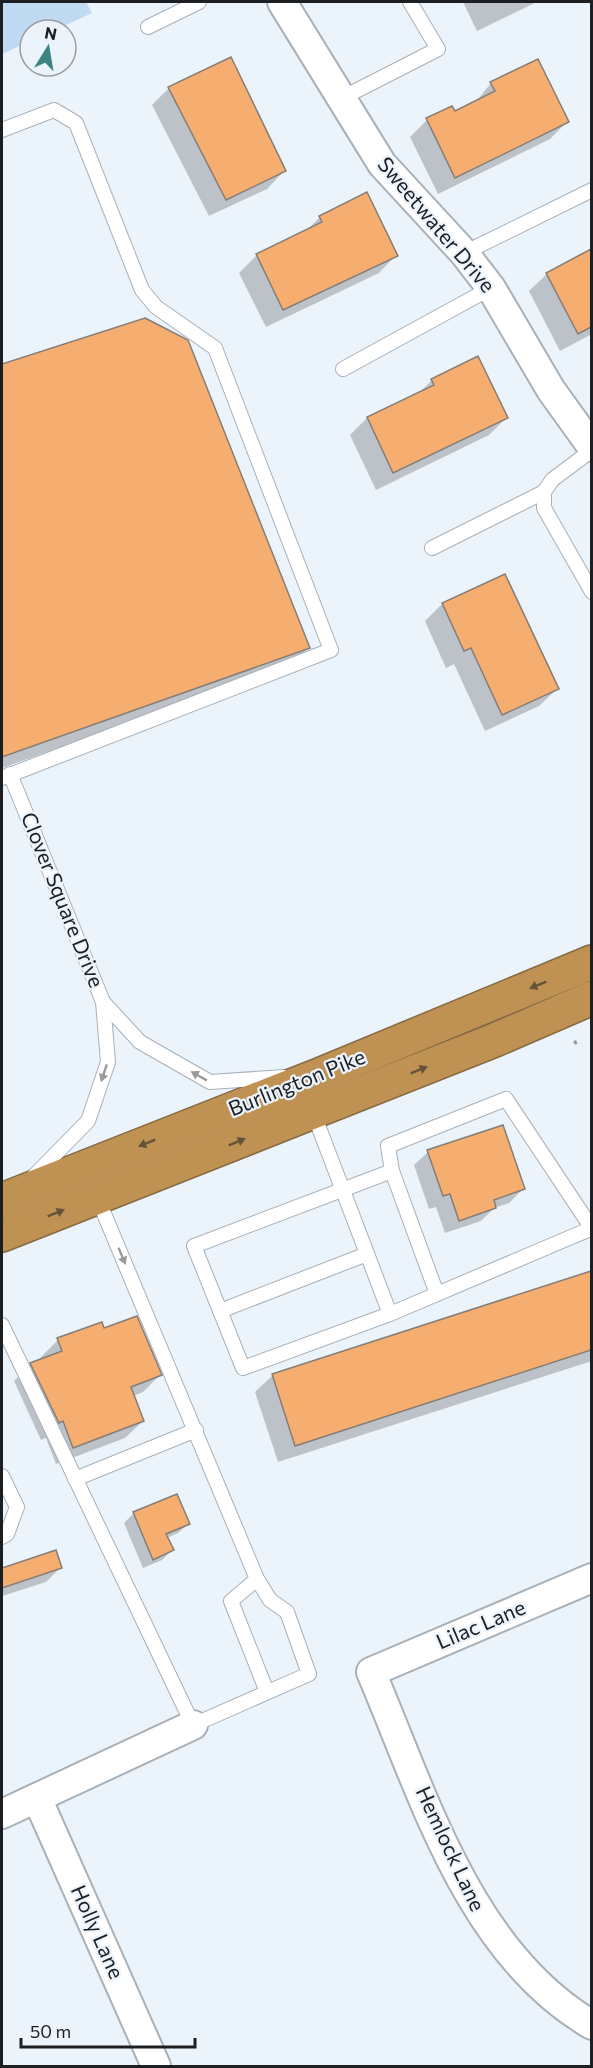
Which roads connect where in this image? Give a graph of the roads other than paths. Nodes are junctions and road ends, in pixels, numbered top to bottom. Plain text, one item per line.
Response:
1 (199, 2) edge
2 (282, 2) edge
3 (410, 2) edge
4 (148, 27) dead end
5 (342, 98) junction
6 (2, 130) edge
7 (591, 190) edge
8 (464, 253) junction
9 (491, 288) junction
10 (343, 369) dead end
11 (591, 448) edge
12 (544, 492) junction
13 (432, 548) dead end
14 (591, 592) edge
15 (6, 776) edge
16 (591, 962) edge
17 (591, 998) edge
18 (104, 1002) junction
19 (319, 1075) junction
20 (313, 1112) junction
21 (392, 1171) junction
22 (342, 1188) junction
23 (97, 1197) junction
24 (8, 1198) edge
25 (591, 1229) edge
26 (2, 1235) edge
27 (367, 1254) junction
28 (437, 1294) junction
29 (220, 1311) junction
30 (390, 1314) junction
31 (2, 1325) edge
32 (196, 1430) junction
33 (2, 1476) edge
34 (75, 1479) junction
35 (2, 1537) edge
36 (591, 1578) edge
37 (257, 1579) junction
38 (371, 1671) joint
39 (267, 1692) junction
40 (193, 1725) junction
41 (37, 1798) junction
42 (2, 1814) edge
43 (591, 2025) edge
44 (156, 2067) edge

1 - 4 lane
2 - 5 street, Sweetwater Drive
3 - 5 lane
5 - 8 street, Sweetwater Drive
6 - 15 lane
7 - 8 lane
8 - 9 street, Sweetwater Drive
9 - 10 lane
9 - 11 street, Sweetwater Drive
11 - 12 lane
12 - 13 lane
12 - 14 lane
15 - 18 lane, Clover Square Drive
16 -> 19 highway, Burlington Pike
20 -> 17 highway, Burlington Pike
19 -> 18 lane, Clover Square Drive
18 -> 24 lane, Clover Square Drive
19 -> 24 highway, Burlington Pike
20 - 22 lane
23 -> 20 highway, Burlington Pike
21 - 22 lane
21 - 25 lane
21 - 28 lane
22 - 27 lane
22 - 29 lane
26 -> 23 highway, Burlington Pike
23 -> 32 lane
25 - 28 lane
27 - 29 lane
27 - 30 lane
28 - 30 lane
29 - 30 lane
31 - 34 lane
32 - 34 lane
32 - 37 lane
33 - 35 lane
34 - 40 lane
36 - 38 street, Lilac Lane
37 - 39 lane
37 - 39 lane
38 - 43 street, Hemlock Lane
39 - 40 lane
40 - 41 street
41 - 42 street
41 - 44 street, Holly Lane

